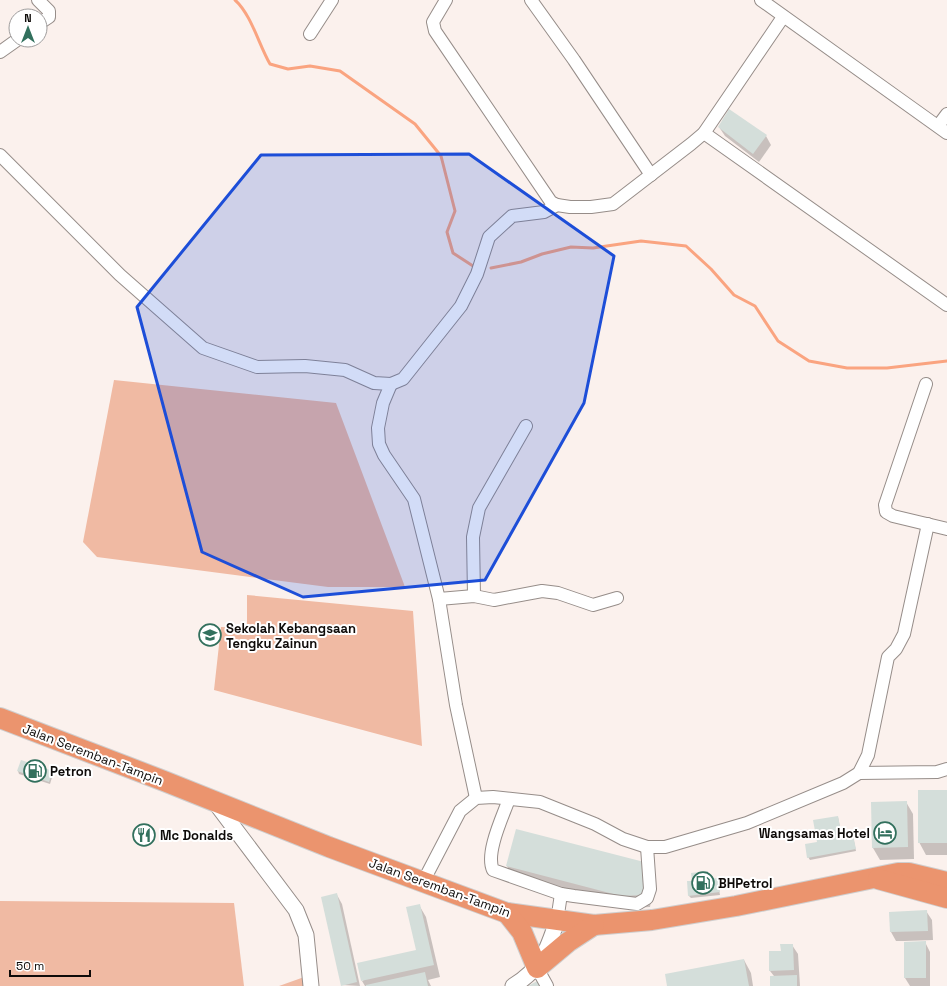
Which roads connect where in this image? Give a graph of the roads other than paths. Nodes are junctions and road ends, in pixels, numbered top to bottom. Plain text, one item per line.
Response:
1 (38, 0) edge
2 (332, 0) edge
3 (446, 0) edge
4 (531, 0) edge
5 (761, 0) edge
6 (46, 8) edge
7 (783, 17) junction
8 (310, 34) dead end
9 (947, 114) edge
10 (942, 129) edge
11 (704, 134) junction
12 (0, 155) edge
13 (652, 175) junction
14 (557, 205) junction
15 (947, 305) edge
16 (391, 384) junction
17 (926, 384) dead end
18 (526, 426) dead end
19 (928, 524) junction
20 (947, 529) edge
21 (474, 596) junction
22 (617, 598) dead end
23 (439, 599) junction
24 (0, 718) edge
25 (947, 769) edge
26 (859, 773) junction
27 (476, 798) junction
28 (509, 799) junction
29 (213, 800) junction
30 (647, 847) junction
31 (876, 878) junction
32 (423, 882) junction
33 (947, 882) edge
34 (561, 894) junction
35 (947, 898) edge
36 (507, 913) junction
37 (557, 921) junction
38 (594, 925) junction
39 (537, 968) junction
40 (311, 986) edge
41 (513, 986) edge
42 (547, 986) edge

1 - 6 street
2 - 8 street
3 - 14 street
4 - 13 street
5 - 7 street
7 - 10 street
7 - 11 street
9 - 10 street
11 - 13 street
11 - 15 street
12 - 16 street
13 - 14 street
14 - 16 street
16 - 23 street
17 - 19 street
18 - 21 street
19 - 20 street
19 - 26 street
21 - 22 street
21 - 23 street
23 - 27 street
24 - 29 highway, Jalan Seremban-Tampin
25 - 26 street
26 - 30 street
27 - 28 street
27 - 32 street
28 - 30 street
28 - 34 street
29 - 32 highway, Jalan Seremban-Tampin
29 - 40 street
30 - 34 street
31 - 33 highway
31 - 35 highway, Jalan Seremban-Tampin
31 - 38 highway, Jalan Seremban-Tampin
32 - 36 highway, Jalan Seremban-Tampin
34 - 37 street
36 - 37 highway, Jalan Seremban-Tampin
36 - 39 highway
37 - 38 highway, Jalan Seremban-Tampin
37 - 39 street
38 - 39 highway
39 - 41 street
39 - 42 street

